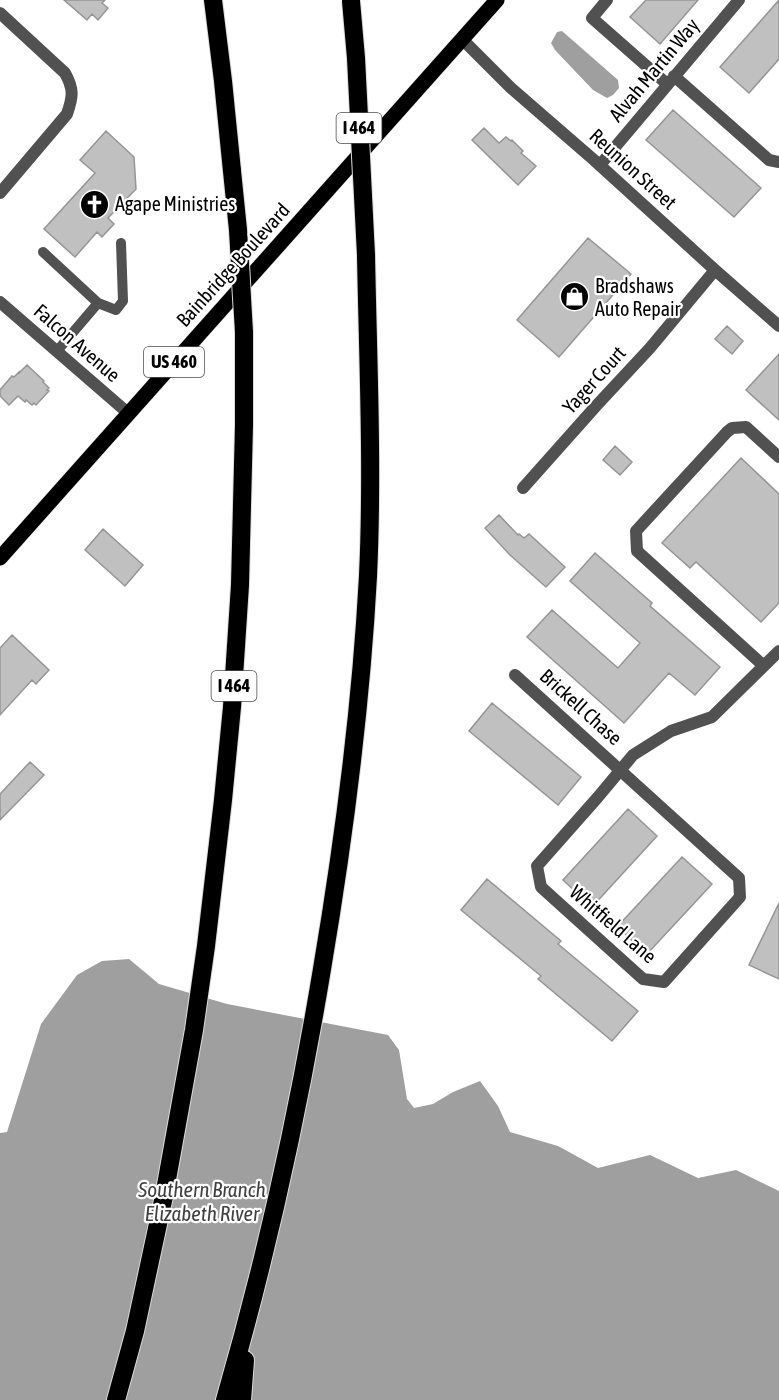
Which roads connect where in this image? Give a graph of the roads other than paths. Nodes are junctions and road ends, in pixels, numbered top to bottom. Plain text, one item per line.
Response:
1 (213, 0) edge
2 (497, 0) edge
3 (607, 0) edge
4 (739, 0) edge
5 (351, 1) edge
6 (0, 13) edge
7 (462, 39) junction
8 (671, 80) junction
9 (779, 162) edge
10 (600, 165) junction
11 (0, 193) edge
12 (120, 243) dead end
13 (43, 252) dead end
14 (715, 270) junction
15 (0, 302) edge
16 (98, 303) junction
17 (779, 326) edge
18 (57, 351) junction
19 (128, 413) junction
20 (779, 457) edge
21 (523, 488) dead end
22 (0, 558) edge
23 (779, 651) edge
24 (764, 666) junction
25 (515, 675) dead end
26 (621, 769) junction
27 (249, 1320) junction
28 (116, 1395) edge
29 (225, 1400) edge
30 (242, 1400) edge

1 - 28 highway, I 464, bridge
2 - 7 main road, Bainbridge Boulevard / US 460
3 - 8 street
4 - 8 street, Alvah Martin Way
5 - 27 highway, I 464, bridge
6 - 11 street
7 - 10 street, Reunion Street
7 - 19 main road, Bainbridge Boulevard / US 460
8 - 9 street
8 - 10 street, Alvah Martin Way
10 - 14 street, Reunion Street
12 - 16 lane
13 - 16 lane
14 - 17 street, Reunion Street
14 - 21 street, Yager Court
15 - 18 street, Falcon Avenue
16 - 18 lane
18 - 19 street, Falcon Avenue
19 - 22 main road, Bainbridge Boulevard / US 460
20 - 24 street
23 - 24 street, Whitfield Lane
24 - 26 street, Whitfield Lane
25 - 26 street, Brickell Chase
26 - 26 street, Whitfield Lane
27 - 29 highway, I 464
27 - 30 highway

